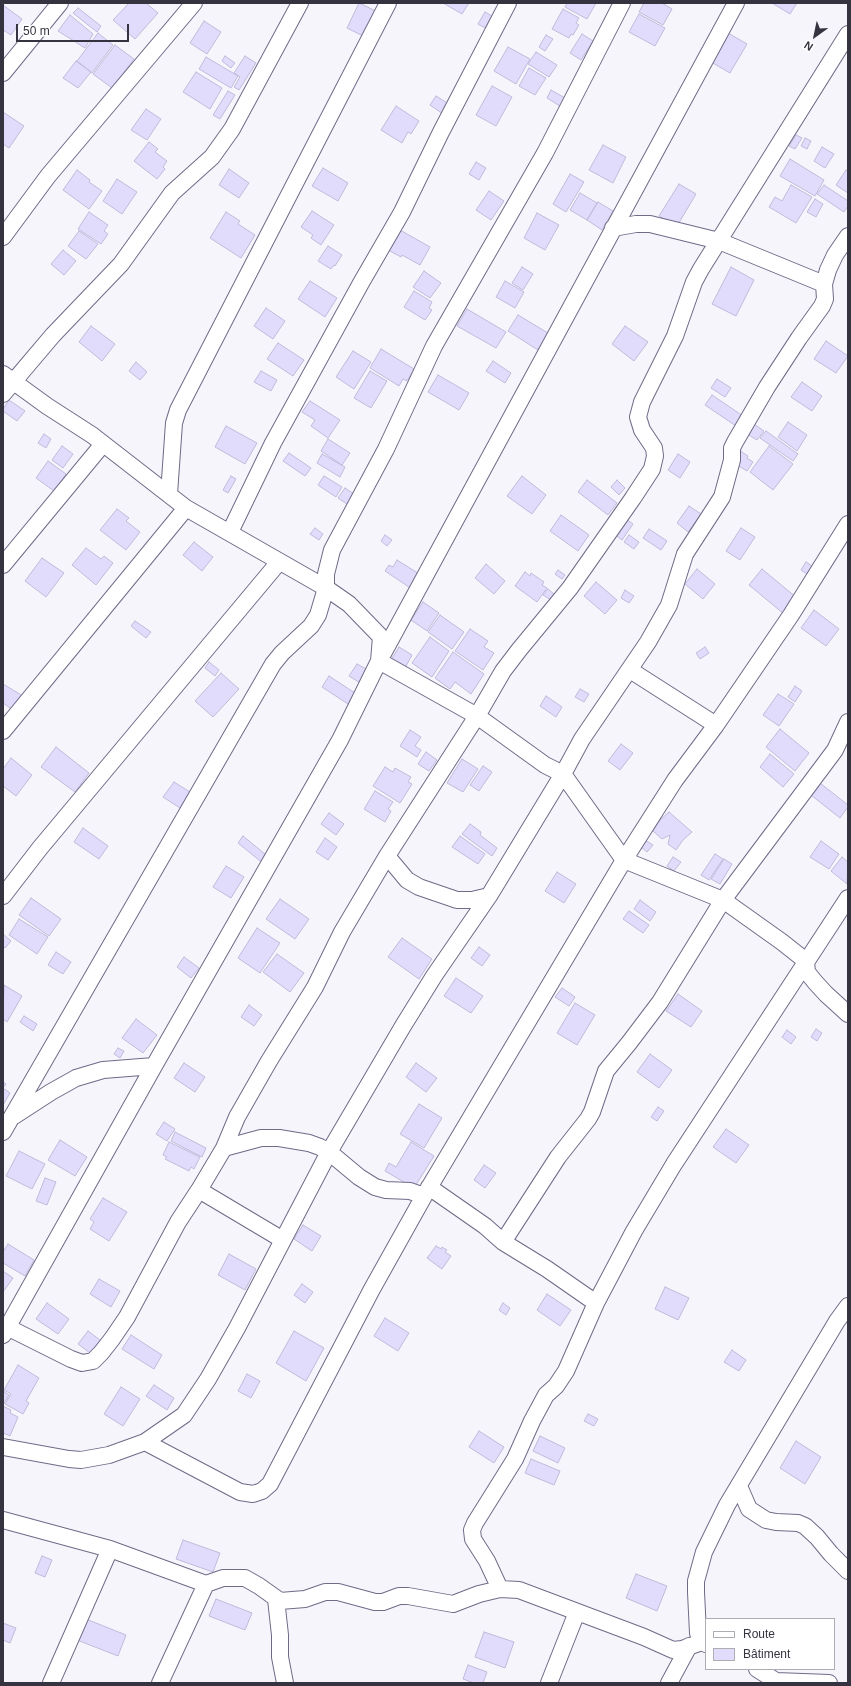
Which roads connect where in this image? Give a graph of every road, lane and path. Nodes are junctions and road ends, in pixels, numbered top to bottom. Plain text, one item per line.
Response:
1 (60, 3) edge
2 (194, 3) edge
3 (300, 3) edge
4 (388, 3) edge
5 (508, 3) edge
6 (622, 3) edge
7 (736, 3) edge
8 (848, 34) edge
9 (3, 73) edge
10 (613, 228) junction
11 (848, 236) edge
12 (3, 237) edge
13 (719, 241) junction
14 (824, 284) junction
15 (6, 383) edge
16 (104, 444) junction
17 (169, 494) junction
18 (186, 508) junction
19 (848, 524) edge
20 (230, 532) junction
21 (279, 562) junction
22 (3, 565) edge
23 (326, 588) junction
24 (379, 661) junction
25 (630, 670) junction
26 (477, 716) junction
27 (848, 722) edge
28 (716, 725) junction
29 (3, 731) edge
30 (563, 774) junction
31 (387, 856) junction
32 (624, 860) junction
33 (3, 896) edge
34 (489, 896) junction
35 (848, 898) edge
36 (723, 900) junction
37 (806, 962) junction
38 (848, 1014) edge
39 (154, 1066) junction
40 (6, 1123) edge
41 (224, 1148) junction
42 (329, 1152) junction
43 (199, 1190) junction
44 (426, 1192) junction
45 (283, 1240) junction
46 (503, 1242) junction
47 (596, 1303) junction
48 (848, 1306) edge
49 (4, 1329) edge
50 (145, 1442) junction
51 (3, 1447) edge
52 (739, 1486) junction
53 (4, 1523) edge
54 (110, 1549) junction
55 (848, 1571) edge
56 (206, 1584) junction
57 (500, 1589) junction
58 (276, 1599) junction
59 (577, 1612) junction
60 (699, 1644) edge
61 (758, 1670) edge
62 (775, 1682) edge
63 (51, 1683) edge
64 (160, 1683) edge
65 (285, 1683) edge
66 (549, 1683) edge
67 (669, 1683) edge
68 (829, 1683) edge

1 - 9 street
2 - 12 street
3 - 15 street
4 - 17 street
5 - 20 street
6 - 23 street
7 - 10 street
8 - 13 street
10 - 13 street
10 - 24 street
11 - 14 street
13 - 14 street
13 - 26 street
14 - 25 street
15 - 16 street
16 - 17 street
16 - 22 street
17 - 18 street
18 - 20 street
18 - 29 street
19 - 28 street
20 - 21 street
21 - 23 street
21 - 33 street
23 - 24 street
23 - 40 street
24 - 26 street
24 - 39 street
25 - 28 street
25 - 30 street
26 - 30 street
26 - 31 street
27 - 36 street
28 - 32 street
30 - 32 street
30 - 34 street
31 - 34 street
31 - 41 street
32 - 36 street
32 - 44 street
34 - 42 street
35 - 37 street
36 - 37 street
36 - 46 street
37 - 38 street
37 - 47 street
39 - 40 street
39 - 49 street
41 - 42 street
41 - 43 street
42 - 44 street
42 - 45 street
43 - 45 street
43 - 49 street
44 - 46 street
44 - 50 street
45 - 50 street
46 - 47 street
47 - 57 street
48 - 52 street
50 - 51 street
52 - 55 street
52 - 60 street
53 - 54 street
54 - 56 street
54 - 63 street
56 - 58 street
56 - 64 street
57 - 58 street
57 - 59 street
58 - 65 street
59 - 60 street
59 - 66 street
60 - 67 street
61 - 62 street
62 - 68 street

